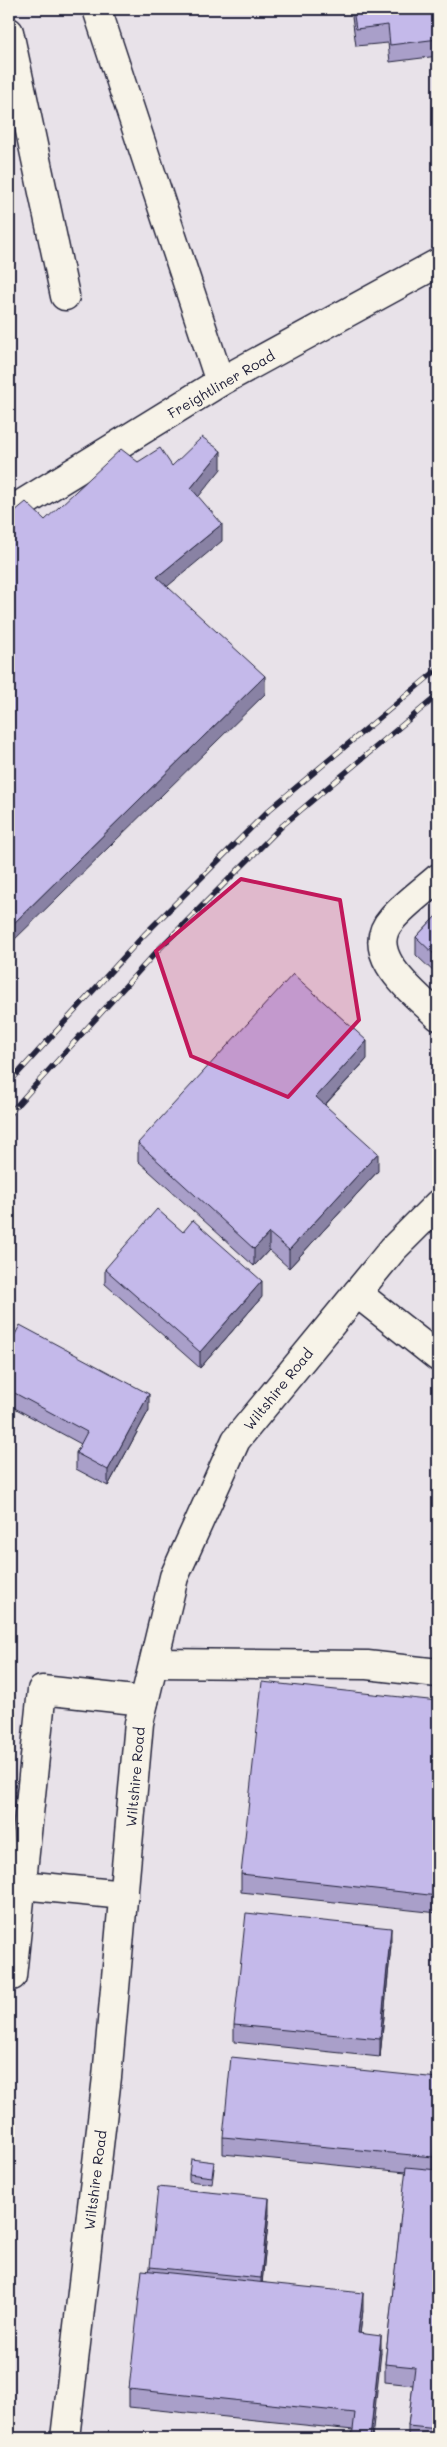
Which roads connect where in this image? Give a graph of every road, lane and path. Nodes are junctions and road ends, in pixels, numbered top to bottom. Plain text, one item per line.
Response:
1 (98, 9) edge
2 (9, 32) edge
3 (438, 263) edge
4 (65, 296) dead end
5 (220, 382) junction
6 (9, 512) edge
7 (438, 878) edge
8 (438, 1016) edge
9 (438, 1204) edge
10 (357, 1293) junction
11 (438, 1357) edge
12 (154, 1663) junction
13 (438, 1673) edge
14 (144, 1701) junction
15 (22, 1885) junction
16 (124, 1895) junction
17 (12, 1976) dead end
18 (65, 2438) edge

1 - 5 street
2 - 4 street
3 - 5 street, Freightliner Road
5 - 6 street, Freightliner Road
7 - 8 street
9 - 10 street, Wiltshire Road
10 - 11 street
10 - 12 street, Wiltshire Road
12 - 13 street
12 - 14 street, Wiltshire Road
14 - 15 street
14 - 16 street, Wiltshire Road
15 - 16 street
15 - 17 street
16 - 18 street, Wiltshire Road

